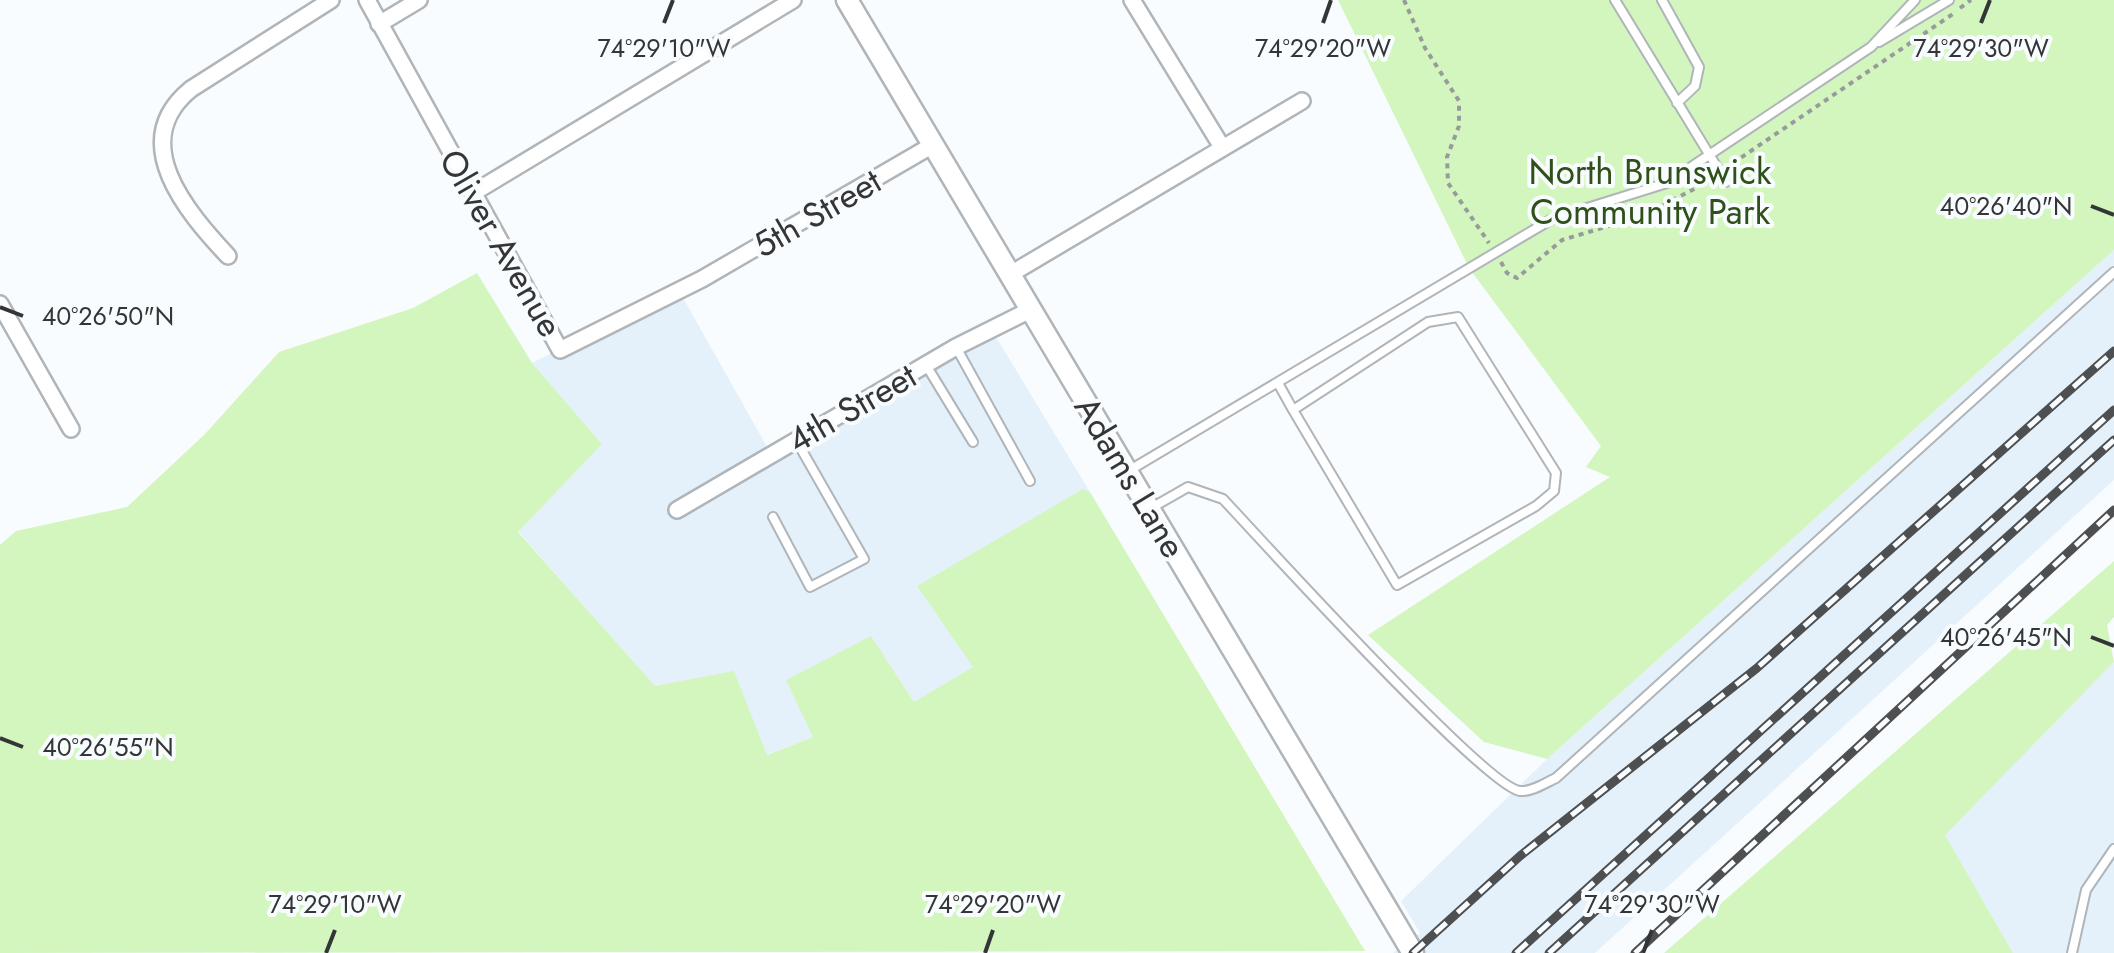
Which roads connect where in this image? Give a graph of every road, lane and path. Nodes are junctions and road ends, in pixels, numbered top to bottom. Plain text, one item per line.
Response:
1 (331, 0) edge
2 (366, 0) edge
3 (419, 0) edge
4 (793, 0) edge
5 (847, 0) edge
6 (1132, 0) edge
7 (1404, 0) edge
8 (1615, 0) edge
9 (1662, 0) edge
10 (1915, 0) edge
11 (1949, 0) edge
12 (1972, 0) edge
13 (380, 24) junction
14 (1871, 47) junction
15 (1302, 101) dead end
16 (1677, 103) junction
17 (931, 146) junction
18 (1222, 147) junction
19 (1709, 157) junction
20 (1733, 162) dead end
21 (1708, 182) dead end
22 (1726, 182) dead end
23 (472, 194) junction
24 (1489, 243) dead end
25 (228, 256) dead end
26 (1501, 262) dead end
27 (2114, 272) edge
28 (1009, 275) junction
29 (702, 279) joint
30 (0, 304) edge
31 (1030, 310) junction
32 (956, 347) junction
33 (926, 365) junction
34 (1278, 382) junction
35 (1293, 410) junction
36 (71, 429) dead end
37 (796, 440) junction
38 (973, 442) dead end
39 (1126, 472) junction
40 (1030, 480) dead end
41 (677, 510) dead end
42 (1150, 510) junction
43 (773, 517) dead end
44 (2114, 849) edge
45 (1410, 947) edge
46 (2072, 953) edge

1 - 25 street
2 - 13 street, Oliver Avenue
3 - 13 street
4 - 23 street
5 - 17 street, Adams Lane
6 - 18 street
7 - 24 path
8 - 16 lane
9 - 16 lane
10 - 14 lane
11 - 14 lane
12 - 20 path
13 - 23 street, Oliver Avenue
14 - 19 lane
15 - 18 street
16 - 19 lane
17 - 28 street, Adams Lane
17 - 29 street, 5th Street
18 - 28 street
19 - 22 lane
19 - 34 lane
21 - 26 path
23 - 29 street, Oliver Avenue
27 - 42 lane
28 - 31 street, Adams Lane
30 - 36 street
31 - 32 street, 4th Street
31 - 39 street, Adams Lane
32 - 33 street, 4th Street
32 - 40 lane
33 - 37 street, 4th Street
33 - 38 lane
34 - 35 lane
34 - 39 lane
35 - 35 lane
37 - 41 street, 4th Street
37 - 43 lane
39 - 42 street, Adams Lane
42 - 45 street, Adams Lane
44 - 46 lane

